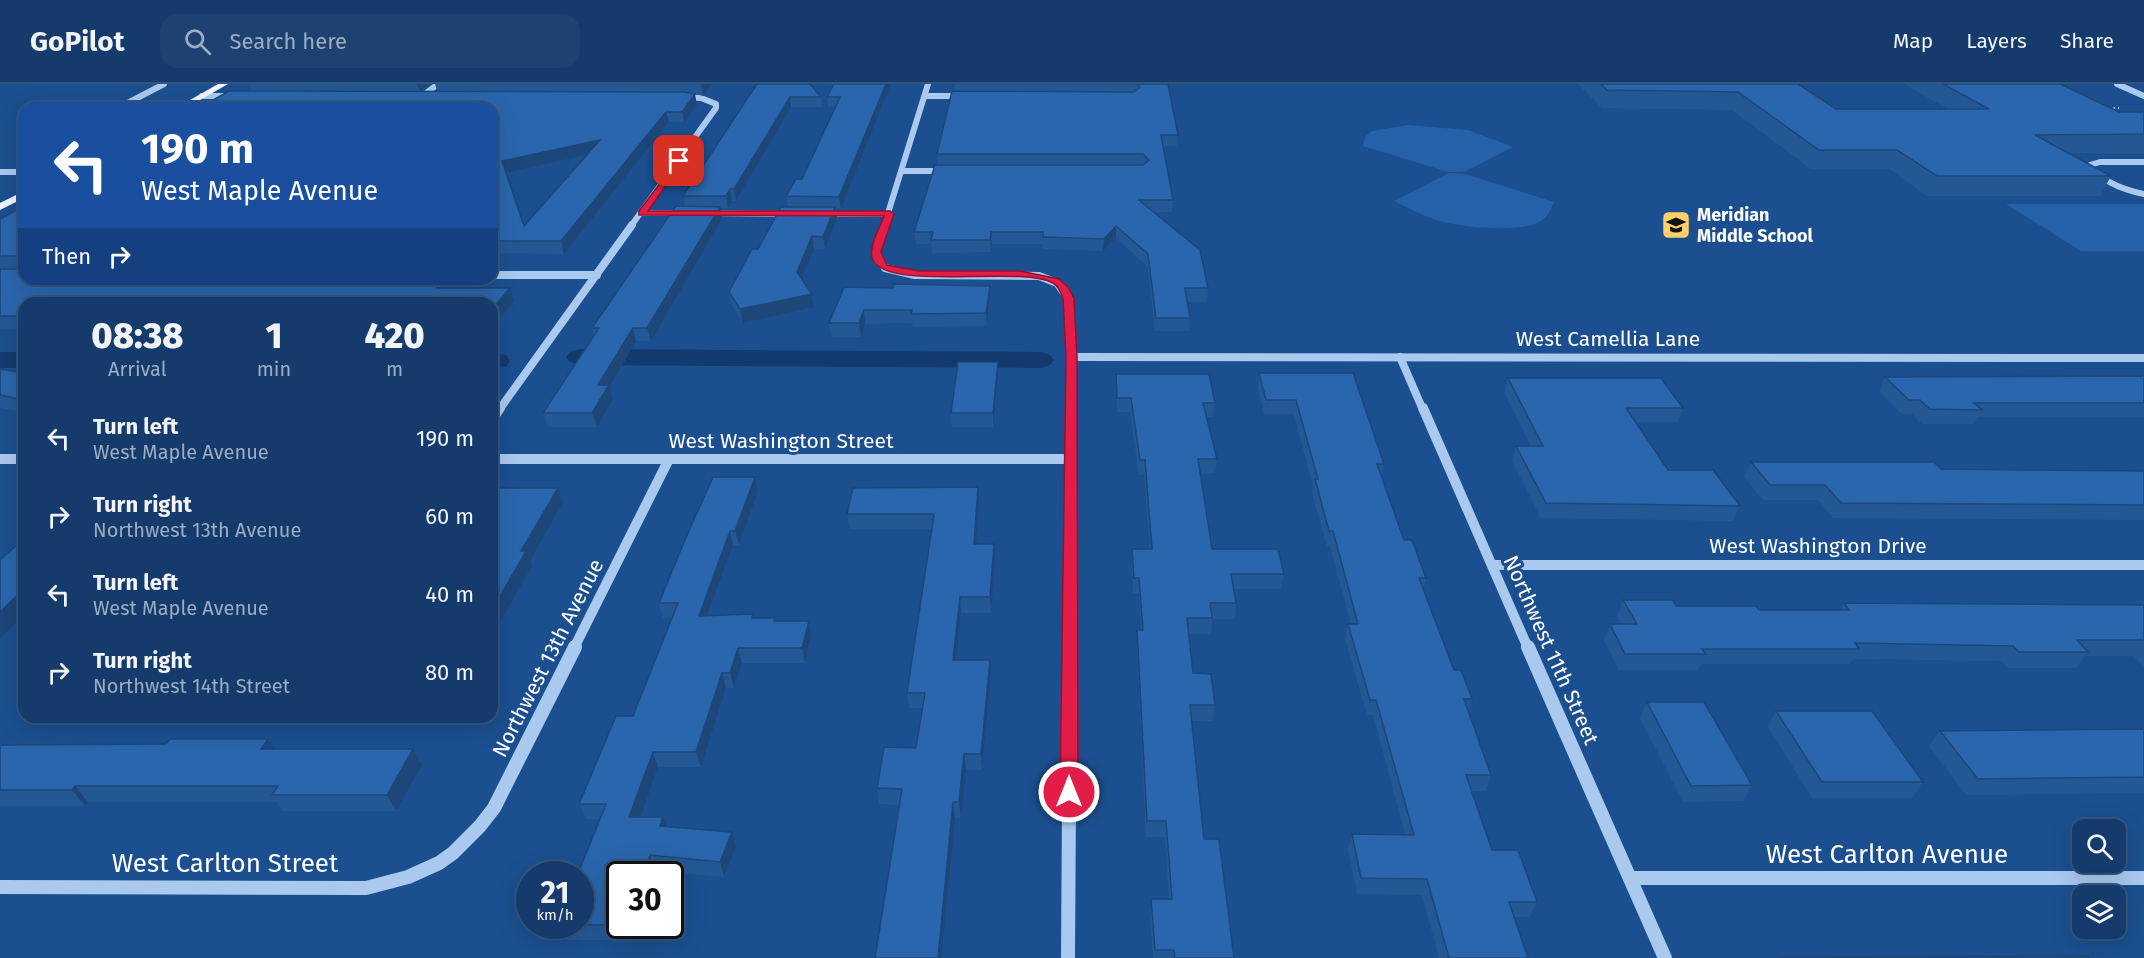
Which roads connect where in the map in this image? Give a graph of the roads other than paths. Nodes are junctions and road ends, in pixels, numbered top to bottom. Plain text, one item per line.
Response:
1 (164, 84) edge
2 (224, 84) edge
3 (438, 84) edge
4 (928, 84) edge
5 (2117, 84) edge
6 (202, 96) junction
7 (248, 96) edge
8 (410, 96) edge
9 (421, 96) junction
10 (926, 96) junction
11 (978, 96) edge
12 (2144, 96) edge
13 (433, 97) edge
14 (675, 97) edge
15 (130, 102) edge
16 (191, 102) edge
17 (2144, 162) edge
18 (903, 171) junction
19 (956, 171) edge
20 (0, 172) edge
21 (18, 172) edge
22 (2144, 194) edge
23 (18, 197) edge
24 (0, 207) edge
25 (642, 213) junction
26 (802, 214) edge
27 (813, 214) edge
28 (890, 214) junction
29 (498, 275) edge
30 (597, 275) junction
31 (1072, 357) junction
32 (1400, 357) junction
33 (2144, 358) edge
34 (498, 412) edge
35 (0, 459) edge
36 (18, 459) edge
37 (498, 459) edge
38 (669, 459) junction
39 (1071, 459) junction
40 (1492, 565) junction
41 (2144, 565) edge
42 (445, 862) joint
43 (1630, 878) junction
44 (2144, 878) edge
45 (0, 887) edge
46 (1068, 958) edge
47 (1665, 958) edge

1 - 15 street
2 - 6 main road
3 - 9 street
4 - 10 street
5 - 12 street
6 - 7 street
6 - 16 main road
8 - 9 street
9 - 13 street
10 - 11 street
10 - 18 street
14 - 25 street
17 - 22 street
18 - 19 street
18 - 28 street
20 - 21 street
23 - 24 main road
25 - 26 street
25 - 30 street
27 - 28 street
28 - 31 street
29 - 30 street
30 - 34 street
31 - 32 street, West Camellia Lane
31 - 39 street
32 - 33 street, West Camellia Lane
32 - 40 street, Northwest 11th Street
35 - 36 street
37 - 38 street, West Washington Street
38 - 39 street, West Washington Street
38 - 42 street, Northwest 13th Avenue
39 - 46 street
40 - 41 street, West Washington Drive
40 - 43 street, Northwest 11th Street
42 - 45 street, West Carlton Street
43 - 44 street, West Carlton Avenue
43 - 47 street, Northwest 11th Street

